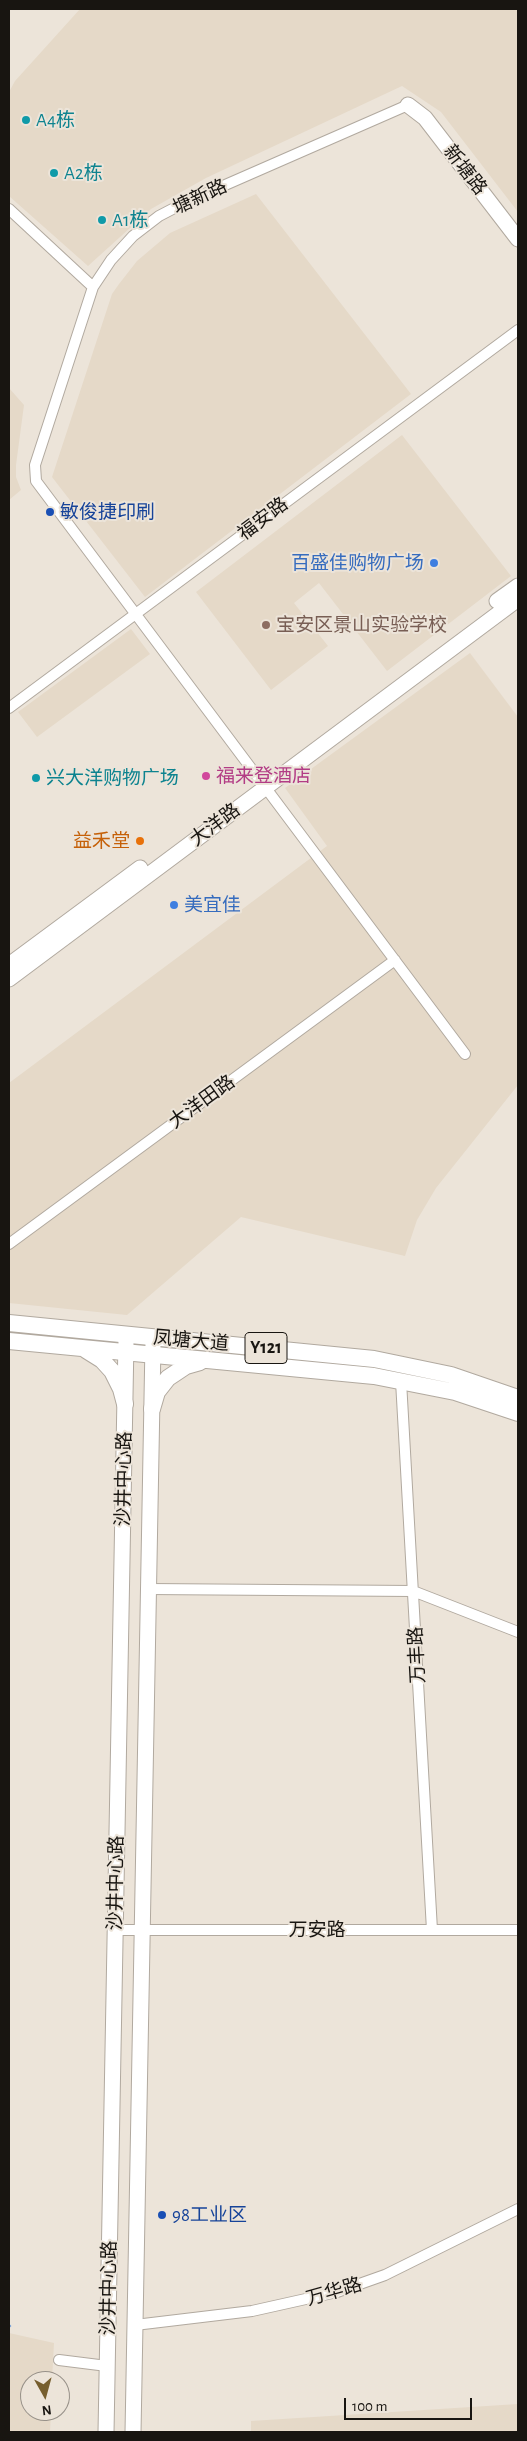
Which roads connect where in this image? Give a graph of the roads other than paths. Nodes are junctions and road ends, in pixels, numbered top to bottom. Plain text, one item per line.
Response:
1 (408, 105) joint
2 (9, 208) edge
3 (518, 239) edge
4 (93, 287) junction
5 (518, 330) edge
6 (518, 586) edge
7 (518, 599) edge
8 (136, 614) junction
9 (9, 708) edge
10 (262, 783) junction
11 (395, 960) junction
12 (9, 965) edge
13 (9, 979) edge
14 (465, 1054) dead end
15 (9, 1244) edge
16 (9, 1323) edge
17 (127, 1335) junction
18 (153, 1337) junction
19 (9, 1340) edge
20 (79, 1347) junction
21 (126, 1352) junction
22 (153, 1354) junction
23 (214, 1360) junction
24 (401, 1380) junction
25 (518, 1398) edge
26 (125, 1404) junction
27 (152, 1409) junction
28 (518, 1413) edge
29 (148, 1589) junction
30 (413, 1592) junction
31 (518, 1632) edge
32 (116, 1930) junction
33 (142, 1930) junction
34 (432, 1930) junction
35 (518, 1930) edge
36 (518, 2209) edge
37 (135, 2326) junction
38 (59, 2360) dead end
39 (107, 2366) junction
40 (106, 2432) edge
41 (133, 2432) edge

1 - 3 street, 新塘路
1 - 4 street, 塘新路
2 - 4 street
4 - 8 street, 塘新路
5 - 8 street, 福安路
6 - 10 street, 大洋路
7 - 10 street, 大洋路
8 - 9 street, 福安路
8 - 10 street
10 - 11 street
10 - 12 street, 大洋路
10 - 13 street, 大洋路
11 - 14 street
11 - 15 street, 大洋田路
16 - 17 main road, 凤塘大道 / Y121
17 - 18 main road, 凤塘大道 / Y121
17 - 21 street, 沙井中心路
18 - 22 street, 沙井中心路
18 - 25 main road, 凤塘大道 / Y121
19 - 20 main road, 凤塘大道 / Y121
20 - 21 main road, 凤塘大道 / Y121
20 - 26 main road
21 - 22 main road, 凤塘大道 / Y121
21 - 26 street, 沙井中心路
22 - 23 main road, 凤塘大道 / Y121
22 - 27 street, 沙井中心路
23 - 24 main road, 凤塘大道 / Y121
23 - 27 main road
24 - 28 main road, 凤塘大道 / Y121
24 - 30 street, 万丰路
26 - 32 street, 沙井中心路
27 - 29 street, 沙井中心路
29 - 30 street
29 - 33 street, 沙井中心路
30 - 31 street
30 - 34 street, 万丰路
32 - 33 street, 万安路
32 - 39 street, 沙井中心路
33 - 34 street, 万安路
33 - 37 street, 沙井中心路
34 - 35 street, 万安路
36 - 37 street, 万华路
37 - 41 street, 沙井中心路
38 - 39 street
39 - 40 street, 沙井中心路

